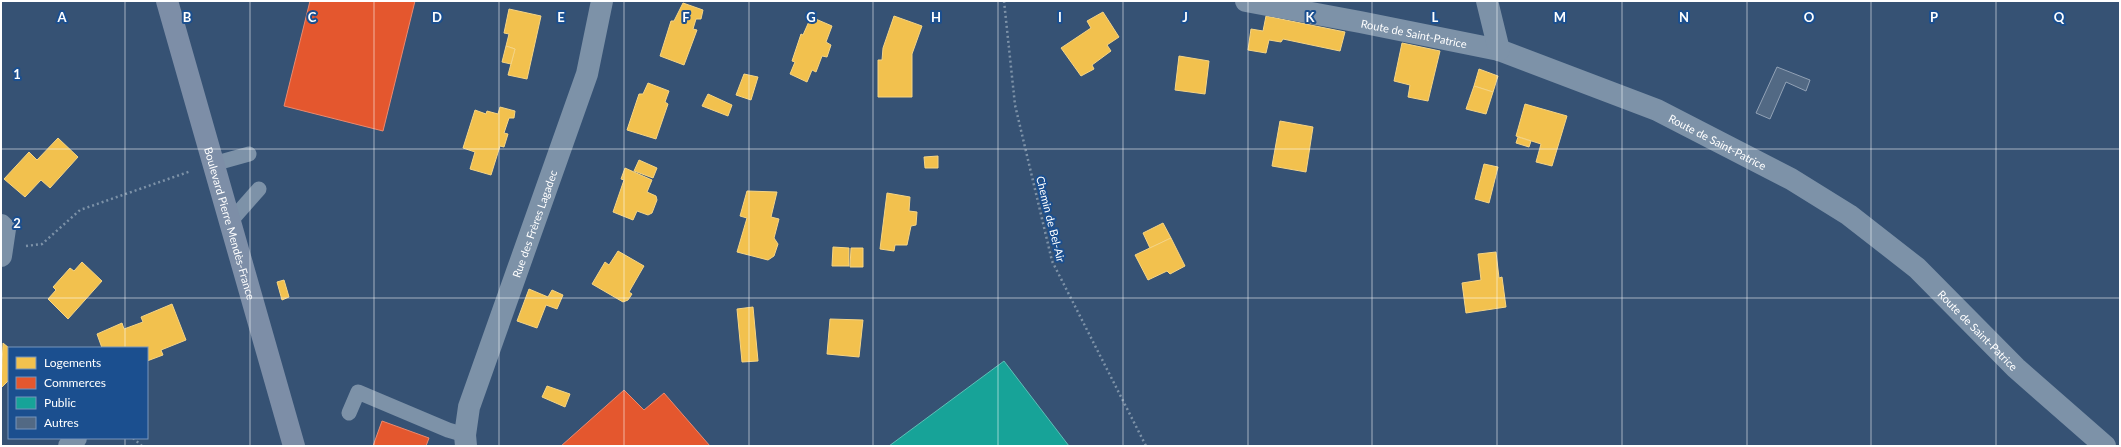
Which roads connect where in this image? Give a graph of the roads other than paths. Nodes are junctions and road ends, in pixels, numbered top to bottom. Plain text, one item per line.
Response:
1 (167, 1) edge
2 (602, 1) edge
3 (1246, 1) edge
4 (1487, 1) edge
5 (1499, 50) junction
6 (249, 154) dead end
7 (213, 164) junction
8 (259, 189) dead end
9 (229, 223) junction
10 (1, 225) edge
11 (2, 253) edge
12 (350, 413) dead end
13 (465, 441) edge
14 (294, 446) edge
15 (2105, 446) edge

1 - 7 main road, Boulevard Pierre Mendès-France
2 - 13 street, Rue des Frères Lagadec
3 - 5 street, Route de Saint-Patrice
4 - 5 street
5 - 15 street, Route de Saint-Patrice
6 - 7 lane
7 - 9 main road, Boulevard Pierre Mendès-France
8 - 9 lane
9 - 14 main road, Boulevard Pierre Mendès-France
10 - 11 street
12 - 13 lane

